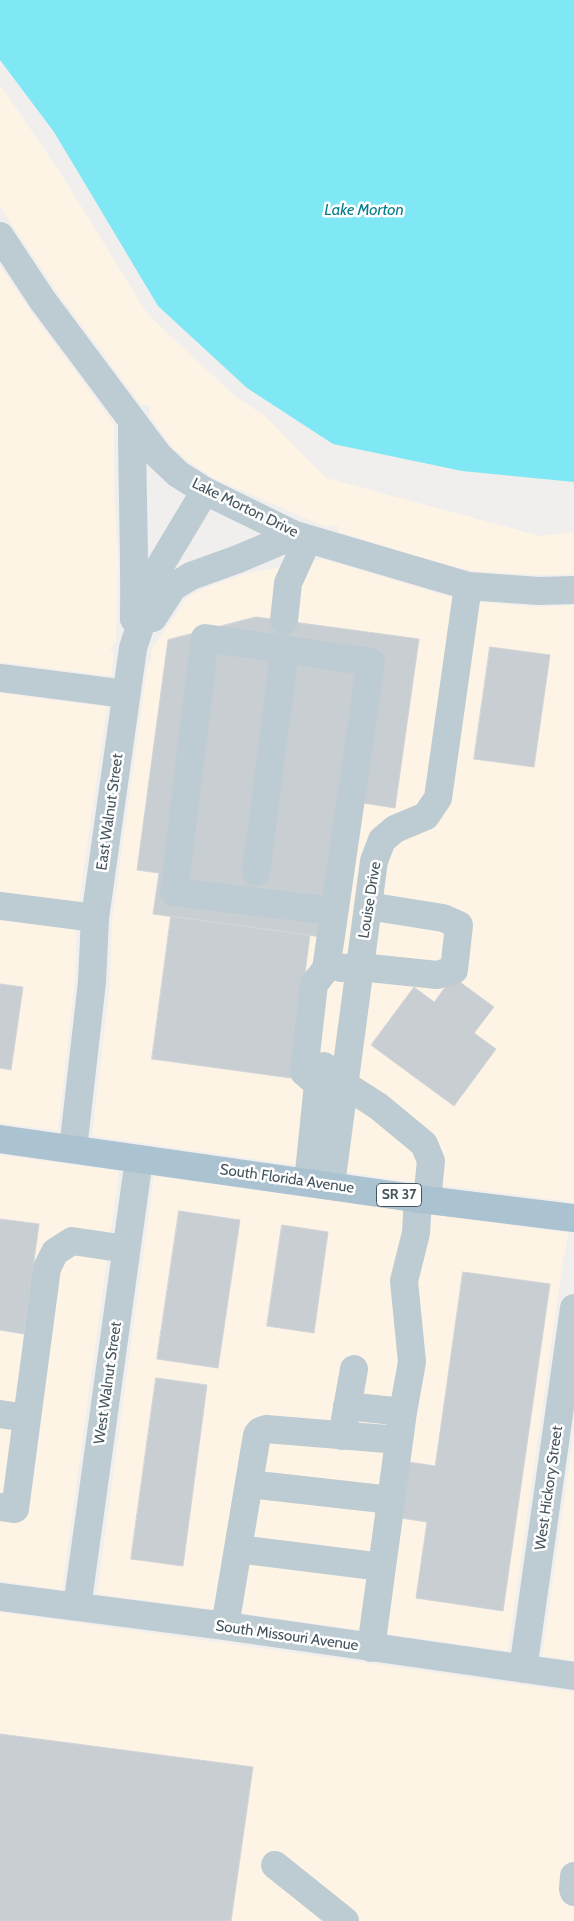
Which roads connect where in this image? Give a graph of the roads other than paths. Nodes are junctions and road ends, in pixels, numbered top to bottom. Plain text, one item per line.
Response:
1 (0, 236) edge
2 (132, 420) junction
3 (205, 491) junction
4 (301, 537) junction
5 (468, 586) junction
6 (574, 590) edge
7 (284, 621) dead end
8 (133, 646) junction
9 (285, 650) junction
10 (0, 678) edge
11 (126, 694) junction
12 (256, 872) dead end
13 (0, 906) edge
14 (368, 906) junction
15 (333, 911) junction
16 (95, 918) junction
17 (360, 967) junction
18 (326, 969) junction
19 (345, 1085) junction
20 (0, 1139) edge
21 (73, 1149) junction
22 (138, 1158) junction
23 (319, 1184) junction
24 (423, 1199) junction
25 (574, 1218) edge
26 (126, 1249) junction
27 (574, 1309) edge
28 (354, 1369) dead end
29 (347, 1406) junction
30 (403, 1412) junction
31 (0, 1414) edge
32 (27, 1418) junction
33 (342, 1436) junction
34 (399, 1440) junction
35 (565, 1444) edge
36 (249, 1484) junction
37 (391, 1500) junction
38 (0, 1507) edge
39 (238, 1549) junction
40 (382, 1567) junction
41 (0, 1597) edge
42 (78, 1607) junction
43 (225, 1626) junction
44 (371, 1648) junction
45 (523, 1669) junction
46 (574, 1676) edge
47 (275, 1865) dead end
48 (574, 1876) edge
49 (574, 1892) edge
50 (345, 1921) edge

1 - 2 street, Lake Morton Drive
2 - 3 street, Lake Morton Drive
2 - 8 street
3 - 4 street, Lake Morton Drive
3 - 8 street, East Walnut Street
4 - 5 street, Lake Morton Drive
4 - 7 street
4 - 8 street
5 - 6 street, Lake Morton Drive
5 - 14 street, Louise Drive
8 - 11 street, East Walnut Street
9 - 12 street
9 - 15 street
9 - 15 street
10 - 11 street
11 - 16 street, East Walnut Street
13 - 16 street
14 - 17 street, Louise Drive
14 - 17 street
15 - 18 street
16 - 21 street, East Walnut Street
17 - 18 street
17 - 19 street, Louise Drive
18 - 23 street
19 - 23 street, Louise Drive
19 - 24 street
20 - 21 main road, South Florida Avenue / SR 37
21 - 22 main road, South Florida Avenue / SR 37
22 - 23 main road, South Florida Avenue / SR 37
22 - 26 street, West Walnut Street
23 - 24 main road, South Florida Avenue / SR 37
24 - 25 main road, South Florida Avenue / SR 37
24 - 30 street
26 - 32 street
26 - 42 street, West Walnut Street
27 - 35 street, West Hickory Street
28 - 29 street
29 - 30 street
29 - 33 street
30 - 34 street
31 - 32 street
32 - 38 street
33 - 34 street
33 - 36 street
34 - 37 street
35 - 45 street, West Hickory Street
36 - 37 street
36 - 39 street
37 - 40 street
39 - 40 street
39 - 43 street
40 - 44 street
41 - 42 street, South Missouri Avenue
42 - 43 street, South Missouri Avenue
43 - 44 street, South Missouri Avenue
44 - 45 street, South Missouri Avenue
45 - 46 street, South Missouri Avenue
47 - 50 street
48 - 49 street

